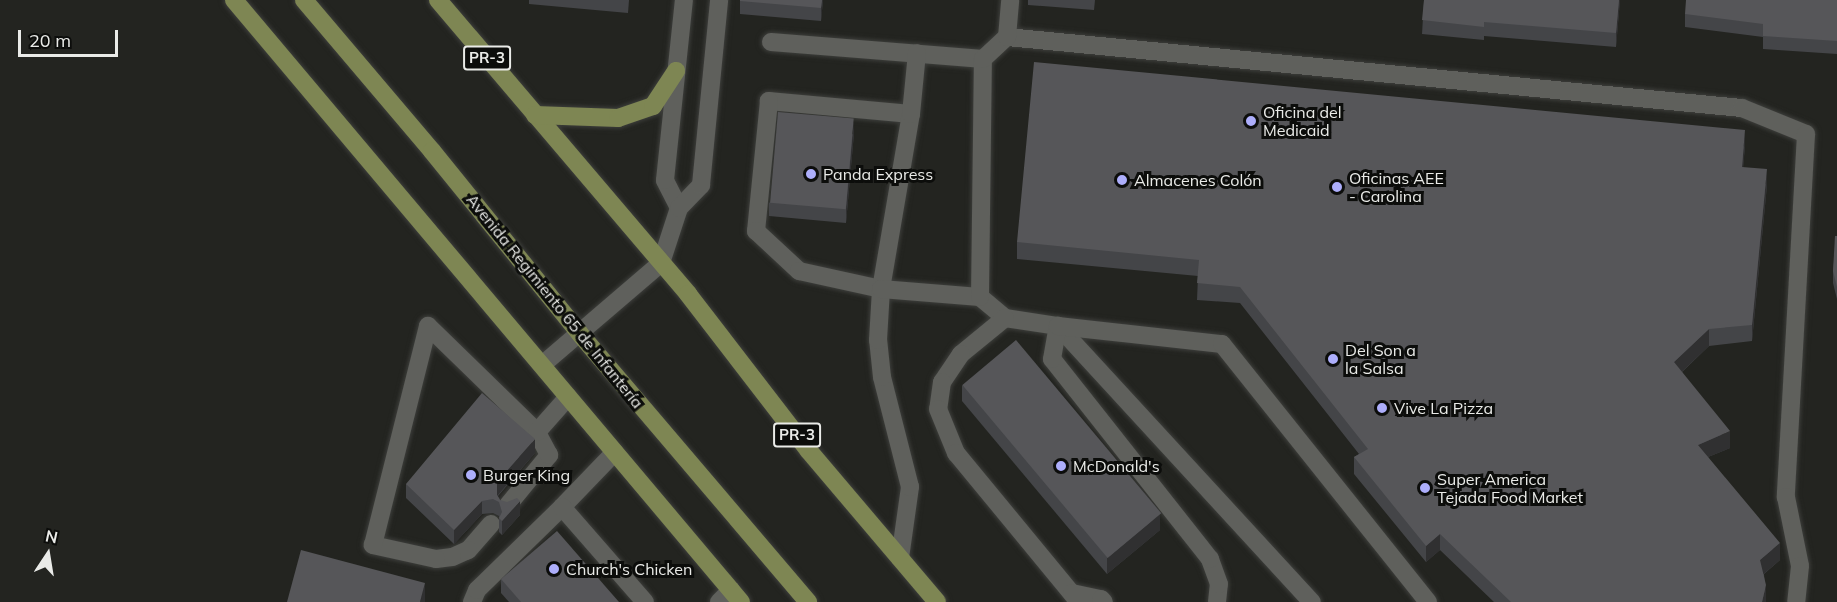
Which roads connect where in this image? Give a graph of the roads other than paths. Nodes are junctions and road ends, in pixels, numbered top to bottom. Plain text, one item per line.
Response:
1 (234, 0) edge
2 (304, 0) edge
3 (438, 0) edge
4 (684, 0) edge
5 (719, 0) edge
6 (1010, 0) edge
7 (1007, 37) junction
8 (771, 42) dead end
9 (917, 53) junction
10 (983, 59) junction
11 (676, 71) junction
12 (910, 114) junction
13 (535, 115) junction
14 (679, 208) junction
15 (661, 263) junction
16 (881, 290) junction
17 (980, 297) junction
18 (1005, 318) junction
19 (1058, 326) junction
20 (580, 334) junction
21 (542, 365) junction
22 (568, 397) junction
23 (537, 432) junction
24 (615, 452) junction
25 (508, 505) edge
26 (562, 507) junction
27 (491, 524) dead end
28 (900, 558) junction
29 (730, 598) edge
30 (1076, 598) edge
31 (472, 602) edge
32 (645, 602) edge
33 (808, 602) edge
34 (937, 602) edge
35 (1104, 602) edge
36 (1217, 602) edge
37 (1312, 602) edge
38 (1428, 602) edge
39 (1796, 602) edge

1 - 21 main road
2 - 20 main road, Avenida Regimiento 65 de Infantería
3 - 13 main road, PR-3
4 - 11 street
5 - 14 street
6 - 7 street
7 - 10 street
7 - 39 street
8 - 9 street
9 - 10 street
9 - 12 street
10 - 17 street
11 - 13 main road
11 - 14 street
12 - 16 street
12 - 16 street
13 - 15 main road, PR-3
14 - 15 street
15 - 20 street
15 - 28 main road, PR-3
16 - 17 street
16 - 28 street
17 - 18 street
18 - 19 street
18 - 30 street
19 - 36 street
19 - 37 street
19 - 38 street
20 - 21 street
20 - 33 main road, Avenida Regimiento 65 de Infantería
21 - 22 main road
22 - 23 street
22 - 24 main road
23 - 25 street
23 - 27 street
24 - 26 street
24 - 29 main road
26 - 31 street
26 - 32 street
28 - 34 main road, PR-3
30 - 35 street

